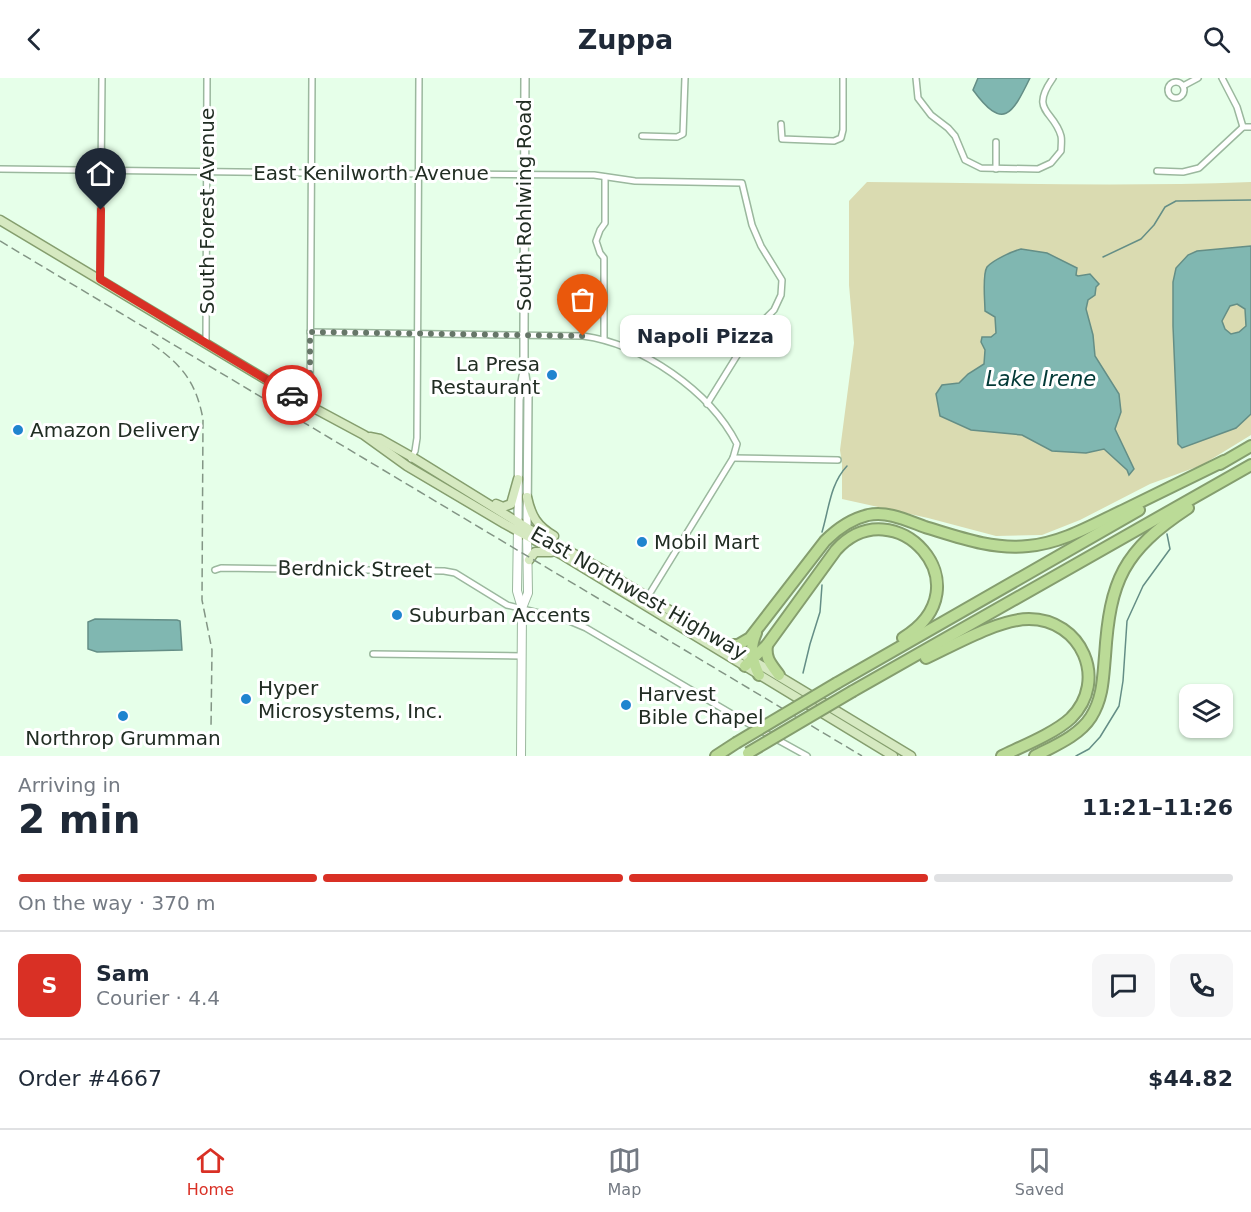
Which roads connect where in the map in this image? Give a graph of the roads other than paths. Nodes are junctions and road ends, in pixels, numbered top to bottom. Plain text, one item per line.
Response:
1 (102, 78) edge
2 (207, 78) edge
3 (312, 78) edge
4 (419, 78) edge
5 (525, 78) edge
6 (685, 78) edge
7 (843, 78) edge
8 (916, 78) edge
9 (1053, 78) edge
10 (1198, 78) edge
11 (1222, 78) edge
12 (1183, 86) dead end
13 (781, 124) dead end
14 (1243, 127) junction
15 (1251, 128) edge
16 (642, 136) dead end
17 (996, 142) dead end
18 (0, 168) edge
19 (101, 170) junction
20 (996, 170) junction
21 (1157, 171) dead end
22 (207, 172) junction
23 (311, 173) junction
24 (420, 174) junction
25 (524, 174) junction
26 (605, 177) junction
27 (0, 220) edge
28 (100, 279) junction
29 (310, 332) junction
30 (418, 333) junction
31 (524, 334) junction
32 (604, 339) junction
33 (206, 344) junction
34 (524, 368) junction
35 (707, 404) junction
36 (310, 406) junction
37 (1251, 446) edge
38 (732, 458) junction
39 (838, 460) dead end
40 (410, 461) junction
41 (1224, 461) junction
42 (1251, 466) edge
43 (518, 479) junction
44 (527, 497) junction
45 (488, 502) junction
46 (523, 529) junction
47 (564, 556) junction
48 (529, 560) junction
49 (598, 567) junction
50 (215, 570) dead end
51 (645, 601) junction
52 (522, 608) junction
53 (758, 630) junction
54 (728, 645) junction
55 (767, 645) junction
56 (373, 654) dead end
57 (522, 656) junction
58 (749, 663) junction
59 (852, 674) junction
60 (759, 675) joint
61 (780, 675) junction
62 (871, 682) junction
63 (746, 755) edge
64 (521, 756) edge
65 (716, 756) edge
66 (807, 756) edge
67 (893, 756) edge
68 (911, 756) edge
69 (1002, 756) edge
70 (1035, 756) edge

1 - 19 street
2 - 22 street, South Forest Avenue
3 - 23 street
4 - 24 street
5 - 25 street, South Rohlwing Road
6 - 16 street
7 - 13 street
8 - 20 street
9 - 20 street
10 - 12 street
11 - 14 street
14 - 15 street
14 - 21 street
17 - 20 street
18 - 19 street, East Kenilworth Avenue
19 - 22 street, East Kenilworth Avenue
19 - 28 street
22 - 23 street, East Kenilworth Avenue
22 - 33 street, South Forest Avenue
23 - 24 street, East Kenilworth Avenue
23 - 29 street
24 - 25 street, East Kenilworth Avenue
24 - 30 street
25 - 26 street, East Kenilworth Avenue
25 - 31 street, South Rohlwing Road
26 - 32 street
26 - 35 street, East Kenilworth Avenue
27 - 28 main road, East Northwest Highway
28 - 33 main road, East Northwest Highway
29 - 30 street
29 - 36 street
30 - 31 street
30 - 40 street
31 - 32 street
31 - 34 street, South Rohlwing Road
32 - 35 street
33 - 36 main road, East Northwest Highway
34 - 43 street, South Rohlwing Road
34 - 44 street, South Rohlwing Road
35 - 38 street
36 - 40 main road, East Northwest Highway
37 - 41 highway
38 - 39 street
38 - 51 street
40 - 45 main road, East Northwest Highway
40 - 46 main road, East Northwest Highway
41 - 53 highway
41 - 59 highway
42 - 62 highway
42 - 70 highway
43 - 45 main road
43 - 46 street, South Rohlwing Road
44 - 46 street, South Rohlwing Road
44 - 49 main road
45 - 46 main road, East Northwest Highway
46 - 47 main road, East Northwest Highway
46 - 48 main road
46 - 49 main road, East Northwest Highway
46 - 52 main road
47 - 48 main road
47 - 51 main road, East Northwest Highway
48 - 52 main road
49 - 51 main road, East Northwest Highway
50 - 52 street, Berdnick Street
51 - 54 main road, East Northwest Highway
51 - 58 main road, East Northwest Highway
52 - 57 main road
52 - 66 street, Berdnick Street
53 - 54 highway
53 - 58 highway
54 - 58 main road, East Northwest Highway
55 - 58 highway
55 - 59 highway
55 - 61 highway
56 - 57 street
57 - 64 main road
58 - 60 highway
58 - 61 main road, East Northwest Highway
59 - 65 highway, bridge
60 - 67 main road, East Northwest Highway
61 - 68 main road, East Northwest Highway
62 - 63 highway, bridge
62 - 69 highway

